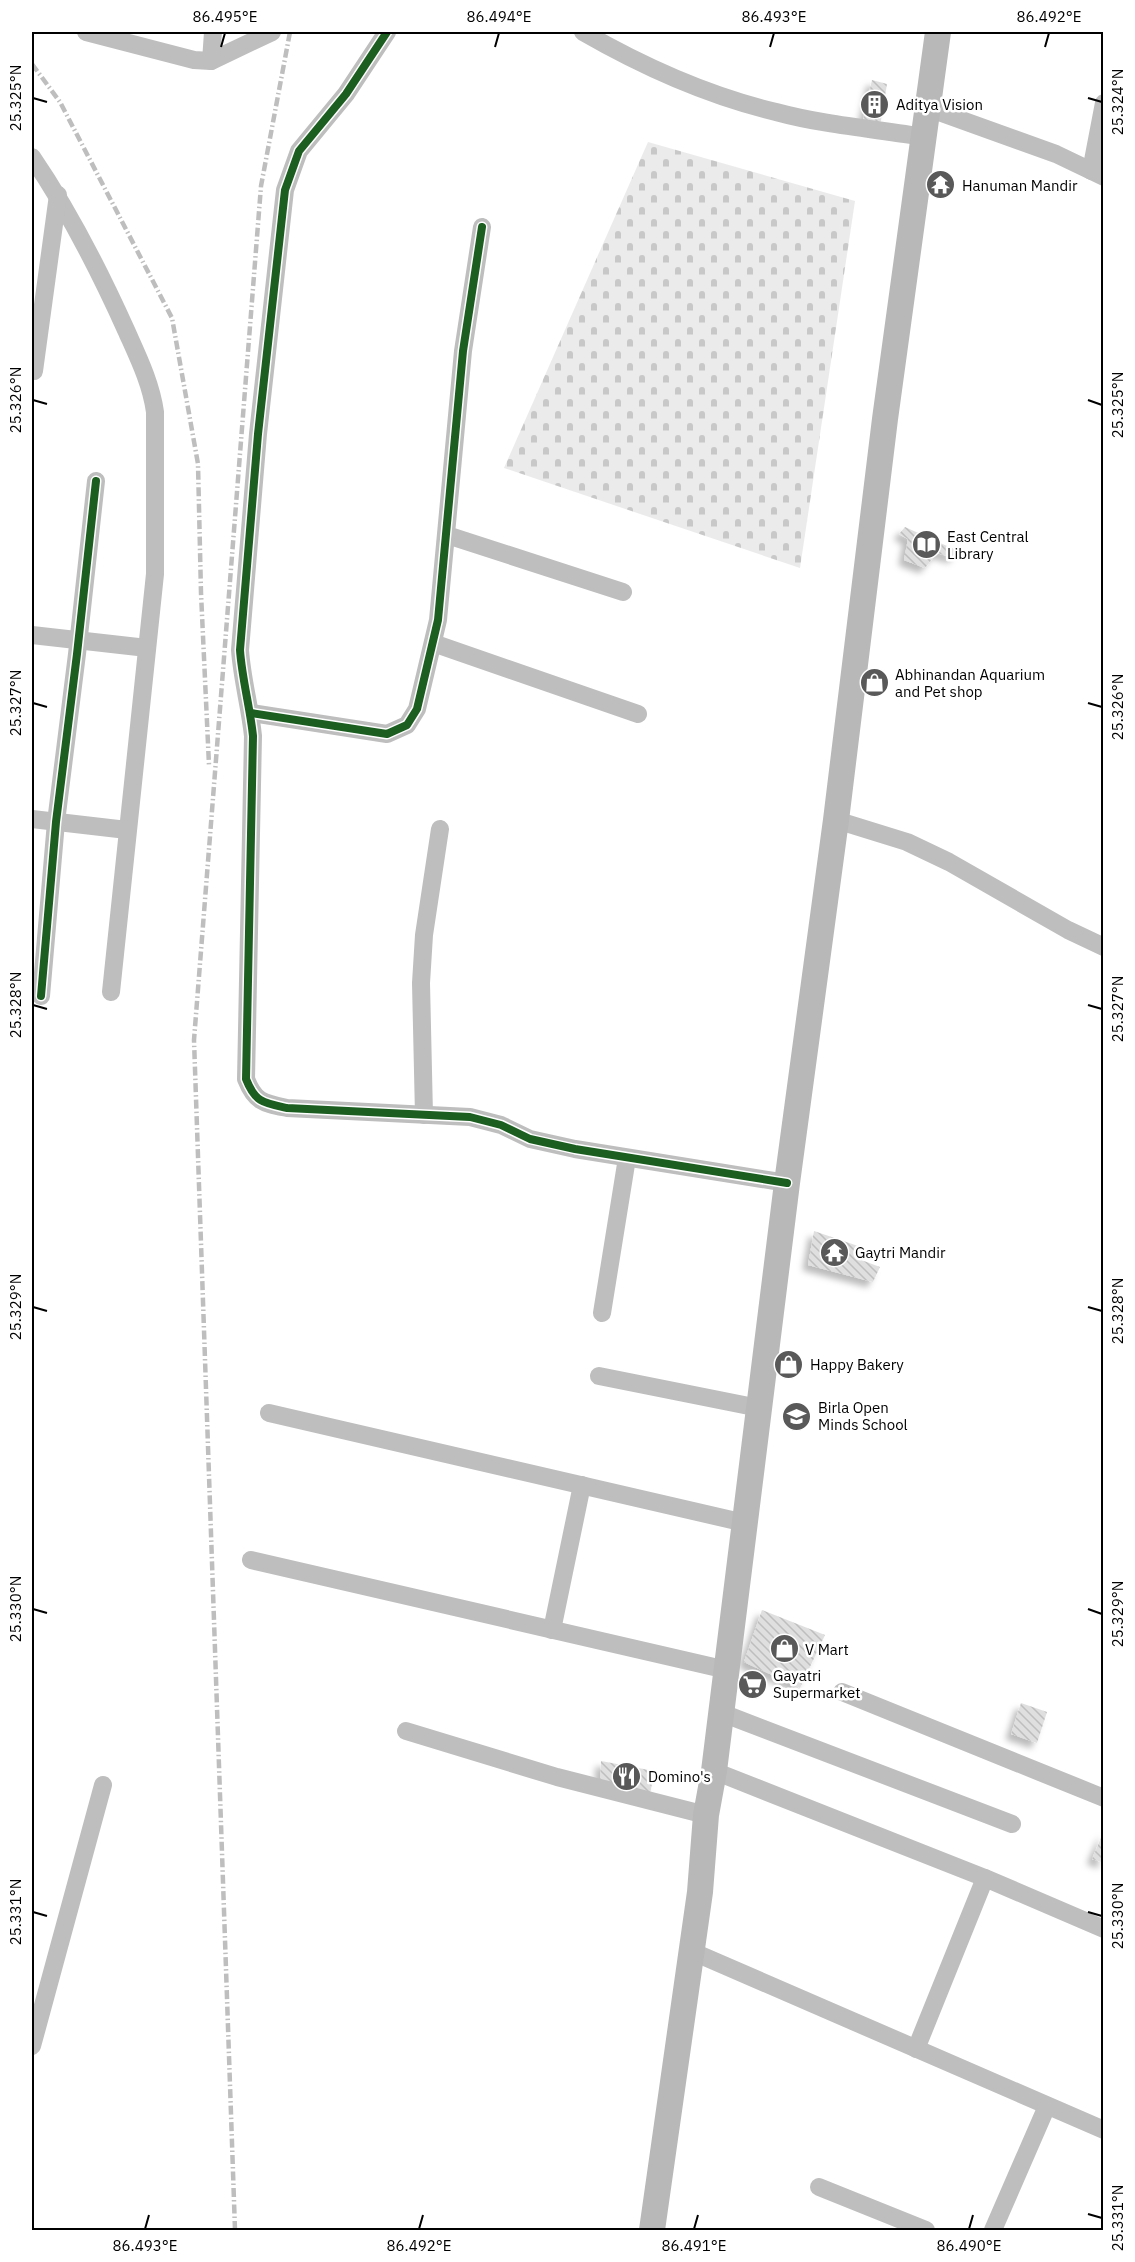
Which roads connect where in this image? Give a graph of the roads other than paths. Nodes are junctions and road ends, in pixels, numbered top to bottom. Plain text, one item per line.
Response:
1 (86, 32) edge
2 (213, 32) edge
3 (272, 32) edge
4 (387, 32) edge
5 (583, 32) edge
6 (938, 32) edge
7 (211, 61) junction
8 (1104, 103) edge
9 (928, 108) junction
10 (924, 136) junction
11 (32, 157) edge
12 (1097, 174) edge
13 (58, 195) junction
14 (482, 227) dead end
15 (33, 371) dead end
16 (96, 481) dead end
17 (447, 535) junction
18 (623, 592) dead end
19 (32, 635) edge
20 (79, 641) junction
21 (433, 643) junction
22 (147, 648) junction
23 (251, 713) junction
24 (638, 714) dead end
25 (32, 819) edge
26 (836, 820) junction
27 (56, 822) junction
28 (440, 829) dead end
29 (127, 830) junction
30 (1104, 947) edge
31 (111, 992) dead end
32 (41, 996) dead end
33 (424, 1115) junction
34 (627, 1158) junction
35 (787, 1183) junction
36 (602, 1313) dead end
37 (599, 1376) dead end
38 (759, 1408) junction
39 (268, 1413) dead end
40 (582, 1485) junction
41 (745, 1523) junction
42 (251, 1560) dead end
43 (552, 1630) junction
44 (727, 1671) junction
45 (843, 1692) dead end
46 (722, 1713) junction
47 (406, 1731) dead end
48 (714, 1772) junction
49 (103, 1785) dead end
50 (1104, 1798) edge
51 (706, 1815) junction
52 (1012, 1824) dead end
53 (985, 1878) junction
54 (1104, 1929) edge
55 (691, 1951) junction
56 (32, 2046) edge
57 (916, 2049) junction
58 (1047, 2106) junction
59 (1104, 2130) edge
60 (819, 2187) dead end
61 (652, 2230) edge
62 (926, 2230) edge
63 (993, 2230) edge

1 - 7 street
2 - 7 street
3 - 7 street
4 - 23 street
5 - 10 street
6 - 9 main road
8 - 12 street
9 - 10 main road
9 - 12 street
10 - 26 main road
11 - 13 street
13 - 15 street
13 - 22 street
14 - 17 street
16 - 20 street
17 - 18 street
17 - 21 street
19 - 20 street
20 - 22 street
20 - 27 street
21 - 23 street
21 - 24 street
22 - 29 street
23 - 33 street
25 - 27 street
26 - 30 street
26 - 35 main road
27 - 29 street
27 - 32 street
28 - 33 street
29 - 31 street
33 - 34 street
34 - 35 street
34 - 36 street
35 - 38 main road
37 - 38 street
38 - 41 main road
39 - 40 street
40 - 41 street
40 - 43 street
41 - 44 main road
42 - 43 street
43 - 44 street
44 - 46 main road
45 - 50 street
46 - 48 main road
46 - 52 street
47 - 51 street
48 - 51 main road
48 - 53 street
49 - 56 street
51 - 55 main road
53 - 54 street
53 - 57 street
55 - 57 street
55 - 61 main road
57 - 58 street
58 - 59 street
58 - 63 street
60 - 62 street

